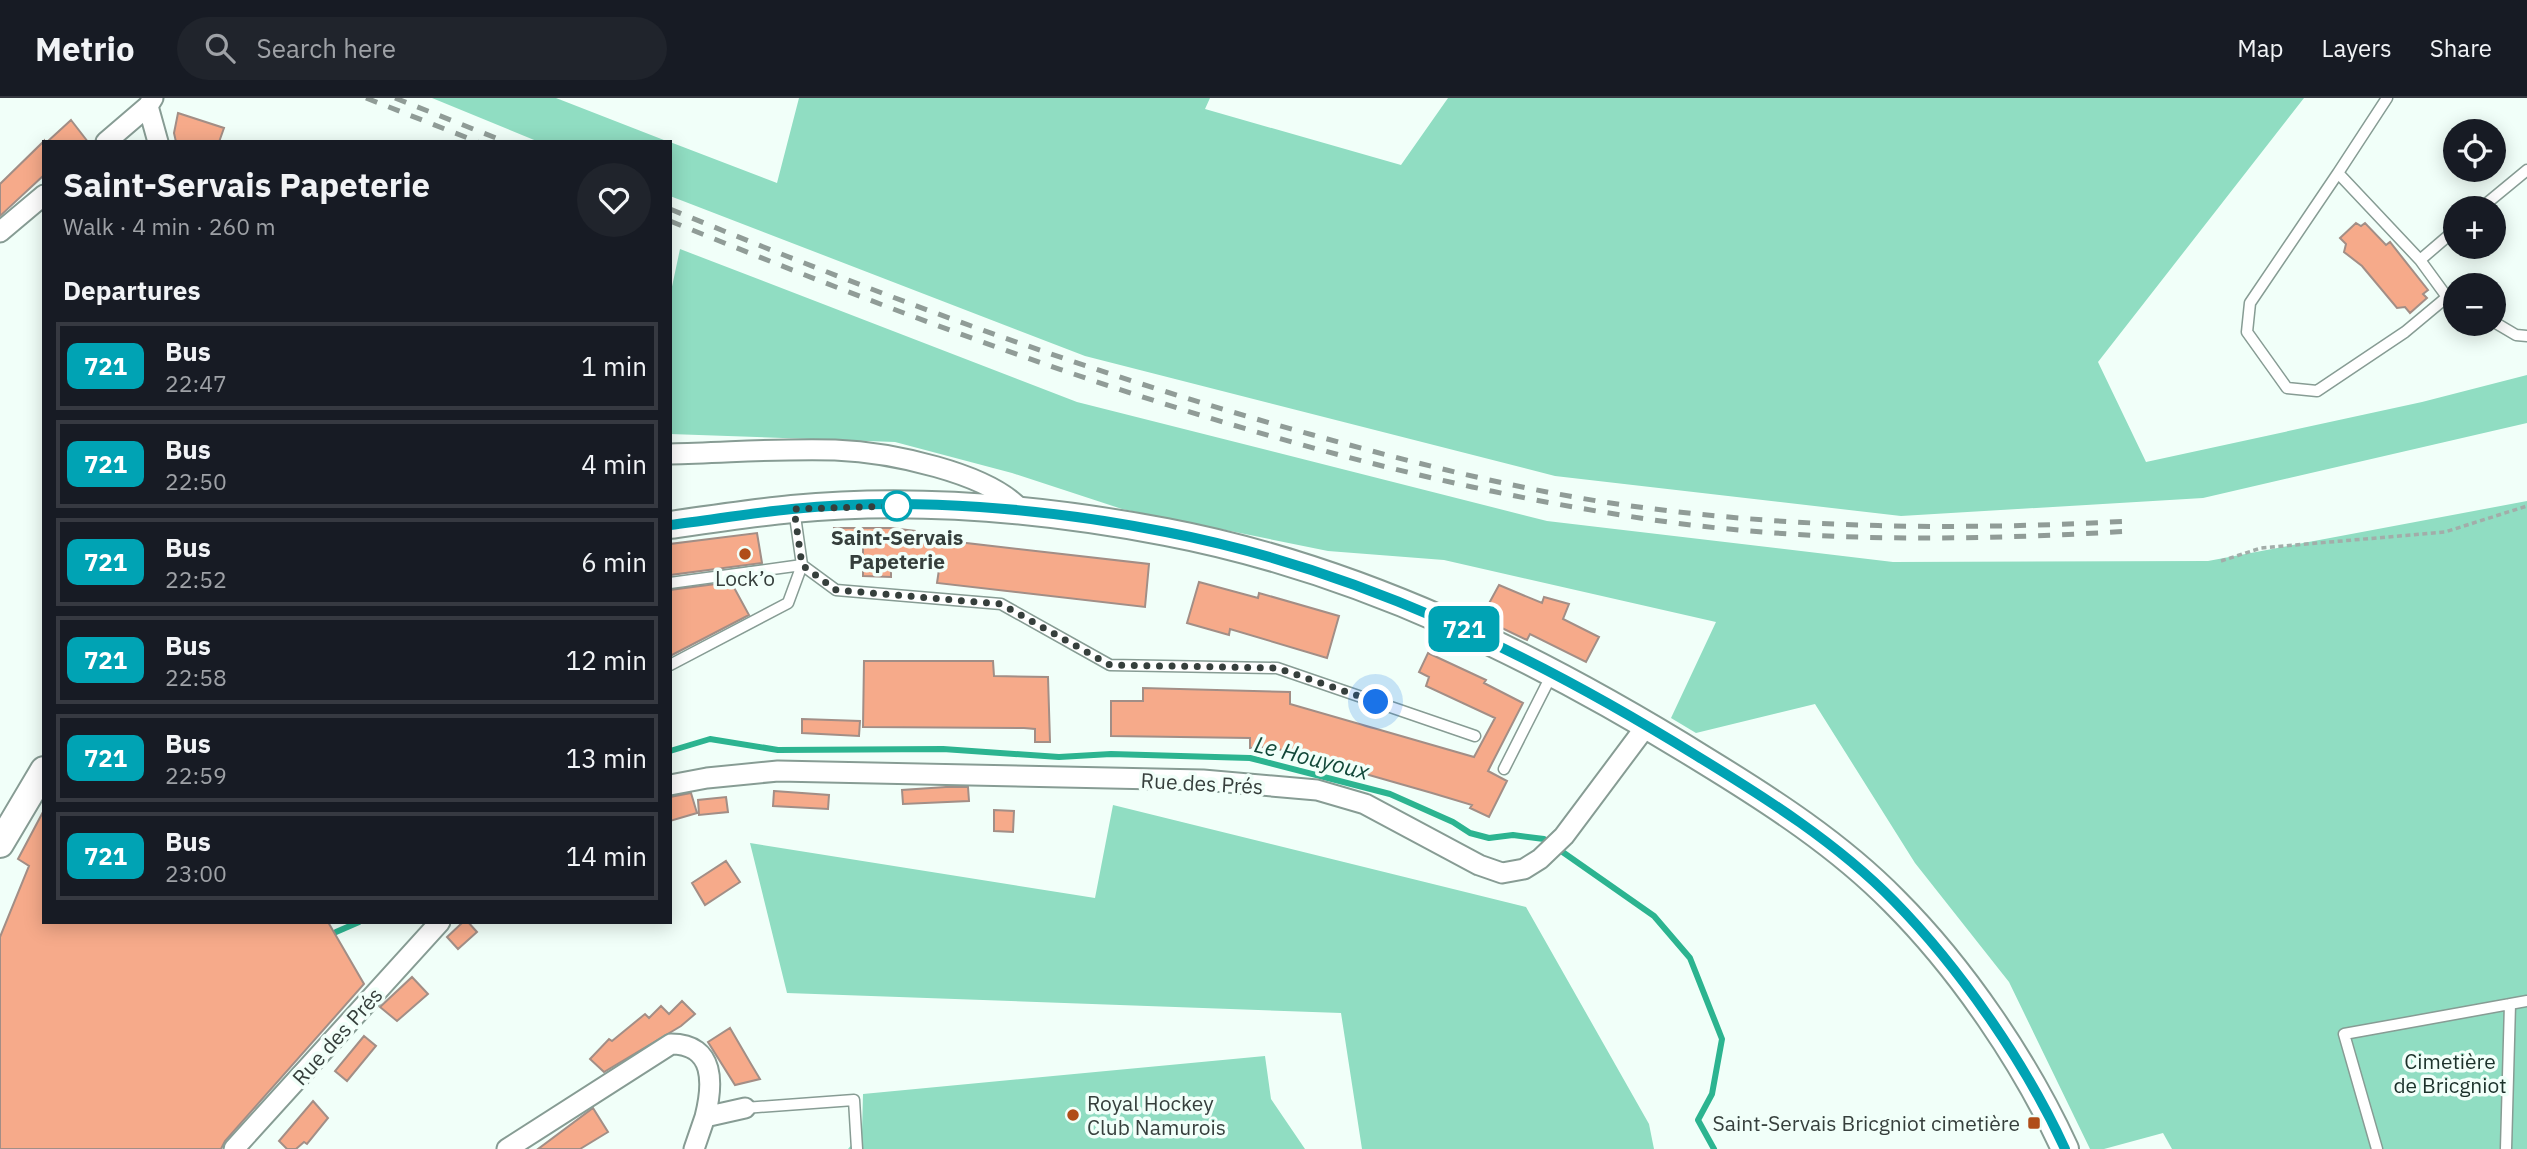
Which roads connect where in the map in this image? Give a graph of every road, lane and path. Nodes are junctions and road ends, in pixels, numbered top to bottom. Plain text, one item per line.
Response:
1 (2387, 98) edge
2 (150, 102) edge
3 (108, 140) edge
4 (158, 140) edge
5 (2527, 170) edge
6 (2338, 173) junction
7 (2496, 196) edge
8 (42, 197) edge
9 (0, 232) edge
10 (2443, 240) edge
11 (2420, 260) junction
12 (2443, 289) edge
13 (2443, 305) edge
14 (2506, 329) edge
15 (2527, 336) edge
16 (672, 454) edge
17 (2527, 506) edge
18 (794, 509) junction
19 (1023, 512) junction
20 (672, 525) edge
21 (2221, 561) dead end
22 (802, 565) junction
23 (672, 583) edge
24 (672, 664) edge
25 (1552, 673) junction
26 (1647, 725) junction
27 (1475, 736) dead end
28 (1504, 769) dead end
29 (42, 773) edge
30 (672, 785) edge
31 (0, 844) edge
32 (438, 924) edge
33 (2527, 1001) edge
34 (2510, 1004) junction
35 (745, 1108) joint
36 (705, 1117) junction
37 (234, 1149) edge
38 (507, 1149) edge
39 (694, 1149) edge
40 (857, 1149) edge
41 (2065, 1149) edge
42 (2377, 1149) edge
43 (2505, 1149) edge

1 - 6 lane
2 - 3 street
2 - 4 street
5 - 7 lane
6 - 11 lane
6 - 13 lane
8 - 9 street
10 - 11 lane
11 - 12 lane
14 - 15 lane
16 - 19 street
17 - 21 path
18 - 19 main road
18 - 20 main road
18 - 22 lane
19 - 25 main road
22 - 23 lane
22 - 24 lane
22 - 27 lane
25 - 26 main road
25 - 28 lane
26 - 30 street, Rue des Prés
26 - 41 main road
29 - 31 main road
32 - 37 street, Rue des Prés
33 - 34 lane
34 - 42 lane
34 - 43 lane
35 - 36 street
35 - 40 lane
36 - 38 street
36 - 39 street

